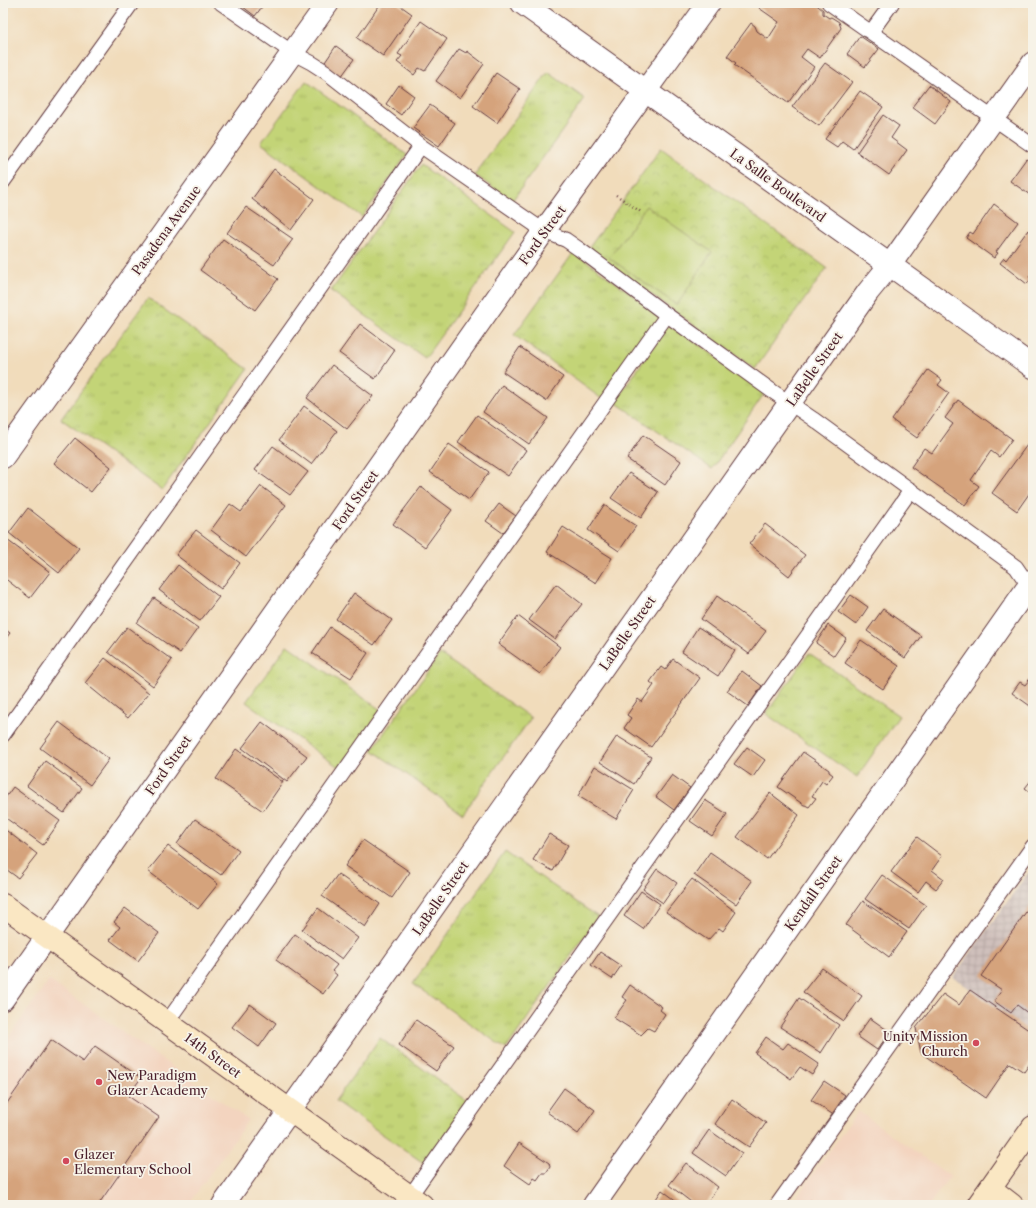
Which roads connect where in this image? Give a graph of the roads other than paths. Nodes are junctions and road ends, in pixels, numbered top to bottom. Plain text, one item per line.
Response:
1 (132, 3) edge
2 (221, 3) edge
3 (328, 3) edge
4 (522, 3) edge
5 (709, 3) edge
6 (829, 3) edge
7 (892, 3) edge
8 (871, 32) junction
9 (293, 53) junction
10 (1033, 63) edge
11 (646, 91) junction
12 (994, 118) junction
13 (421, 146) junction
14 (1033, 146) edge
15 (3, 182) edge
16 (544, 231) junction
17 (890, 265) junction
18 (668, 315) junction
19 (1033, 367) edge
20 (790, 402) junction
21 (3, 457) edge
22 (911, 490) junction
23 (1032, 585) edge
24 (3, 735) edge
25 (1033, 846) edge
26 (3, 905) edge
27 (47, 936) junction
28 (3, 999) edge
29 (167, 1022) junction
30 (290, 1110) junction
31 (1033, 1127) edge
32 (984, 1197) edge
33 (412, 1202) edge
34 (223, 1205) edge
35 (594, 1205) edge
36 (777, 1205) edge
37 (1012, 1205) edge

1 - 15 lane
2 - 9 lane
3 - 9 street, Pasadena Avenue
4 - 11 street, La Salle Boulevard
5 - 11 street, Ford Street
6 - 8 lane
7 - 8 lane
8 - 12 lane
9 - 13 lane
9 - 21 street, Pasadena Avenue
10 - 12 street, LaBelle Street
11 - 16 street, Ford Street
11 - 17 street, La Salle Boulevard
12 - 14 lane
12 - 17 street, LaBelle Street
13 - 16 lane
13 - 24 lane
16 - 18 lane
16 - 27 street, Ford Street
17 - 19 street, La Salle Boulevard
17 - 20 street, LaBelle Street
18 - 20 lane
18 - 29 lane
20 - 22 lane
20 - 30 street, LaBelle Street
22 - 23 lane
22 - 33 lane
23 - 35 street, Kendall Street
25 - 36 lane
26 - 27 street, 14th Street
27 - 28 street, Ford Street
27 - 29 street, 14th Street
29 - 30 street, 14th Street
30 - 33 street, 14th Street
30 - 34 street, LaBelle Street
31 - 32 street
32 - 37 street

